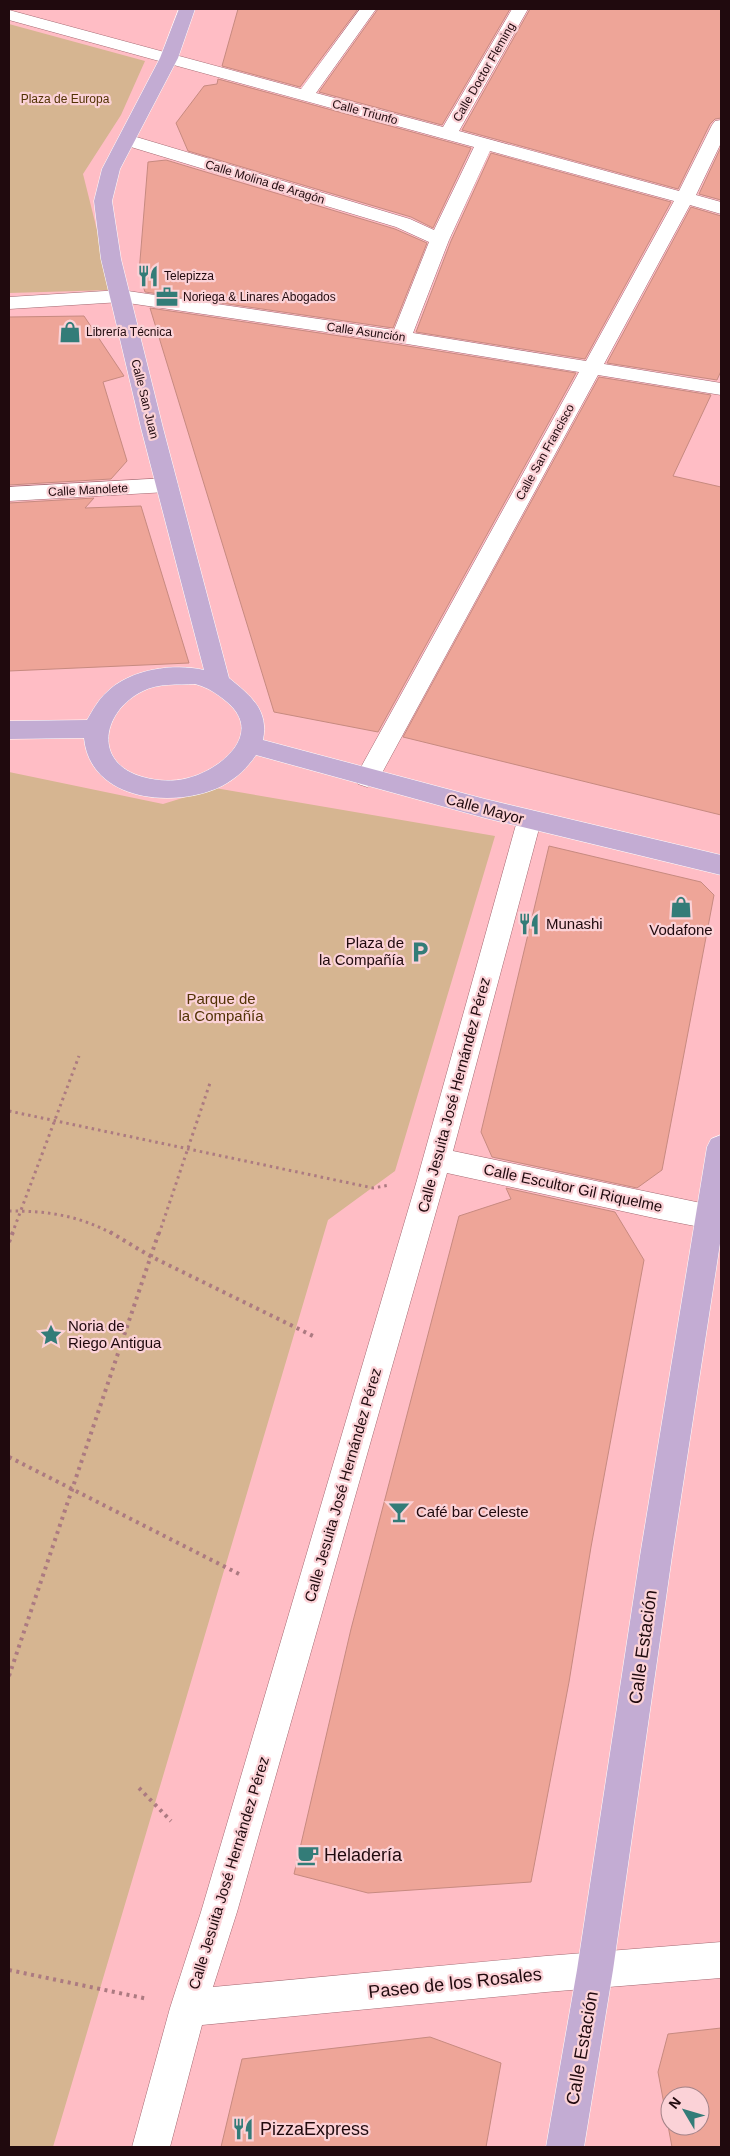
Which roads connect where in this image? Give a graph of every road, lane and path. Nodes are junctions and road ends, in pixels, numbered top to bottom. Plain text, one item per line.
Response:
1 (187, 9) edge
2 (368, 9) edge
3 (520, 9) edge
4 (9, 15) edge
5 (169, 58) junction
6 (305, 96) junction
7 (721, 125) edge
8 (448, 135) junction
9 (127, 140) junction
10 (484, 144) junction
11 (685, 198) junction
12 (721, 208) edge
13 (439, 240) junction
14 (121, 296) junction
15 (9, 303) edge
16 (401, 337) junction
17 (591, 368) junction
18 (721, 390) edge
19 (167, 485) junction
20 (9, 494) edge
21 (219, 683) junction
22 (95, 728) junction
23 (9, 730) edge
24 (251, 745) junction
25 (367, 778) junction
26 (529, 821) junction
27 (721, 865) edge
28 (79, 1056) dead end
29 (210, 1083) dead end
30 (9, 1111) edge
31 (54, 1120) junction
32 (721, 1147) edge
33 (187, 1148) junction
34 (434, 1170) junction
35 (9, 1211) edge
36 (20, 1211) junction
37 (713, 1229) edge
38 (9, 1242) edge
39 (150, 1256) junction
40 (313, 1336) dead end
41 (9, 1457) edge
42 (71, 1489) junction
43 (243, 1576) dead end
44 (9, 1676) edge
45 (139, 1788) dead end
46 (171, 1821) dead end
47 (721, 1960) edge
48 (9, 1970) edge
49 (595, 1970) junction
50 (188, 2008) junction
51 (151, 2147) edge
52 (565, 2147) edge

1 - 5 main road, Calle San Juan
2 - 6 street
3 - 8 street, Calle Doctor Fleming
4 - 5 street, Calle Triunfo
5 - 6 street, Calle Triunfo
5 - 9 main road, Calle San Juan
6 - 8 street, Calle Triunfo
7 - 11 street, Calle San Francisco
8 - 10 street, Calle Triunfo
9 - 13 street, Calle Molina de Aragón
9 - 14 main road, Calle San Juan
10 - 11 street, Calle Triunfo
10 - 13 street
11 - 12 street, Calle Triunfo
11 - 17 street, Calle San Francisco
13 - 16 street
14 - 15 street, Calle Asunción
14 - 16 street, Calle Asunción
14 - 19 main road, Calle San Juan
16 - 17 street, Calle Asunción
17 - 18 street, Calle Asunción
17 - 25 street, Calle San Francisco
19 - 20 street, Calle Manolete
19 - 21 main road, Calle San Juan
21 - 22 main road
21 - 24 main road
22 - 23 main road
22 - 24 main road
24 - 25 main road, Calle Mayor
25 - 26 main road, Calle Mayor
26 - 27 main road, Calle Mayor
26 - 34 street, Calle Jesuita José Hernández Pérez
28 - 31 path
29 - 33 path
30 - 31 path
31 - 33 path
31 - 36 path
32 - 37 main road, Calle Estación
33 - 34 path
33 - 39 path
34 - 37 street, Calle Escultor Gil Riquelme
34 - 50 street, Calle Jesuita José Hernández Pérez
35 - 36 path
36 - 38 path
36 - 39 path
37 - 49 main road, Calle Estación
39 - 40 path
39 - 42 path
41 - 42 path
42 - 43 path
42 - 44 path
45 - 46 path
47 - 49 street, Paseo de los Rosales
48 - 50 path
49 - 50 street, Paseo de los Rosales
49 - 52 main road, Calle Estación
50 - 51 street, Calle Jesuita José Hernández Pérez

